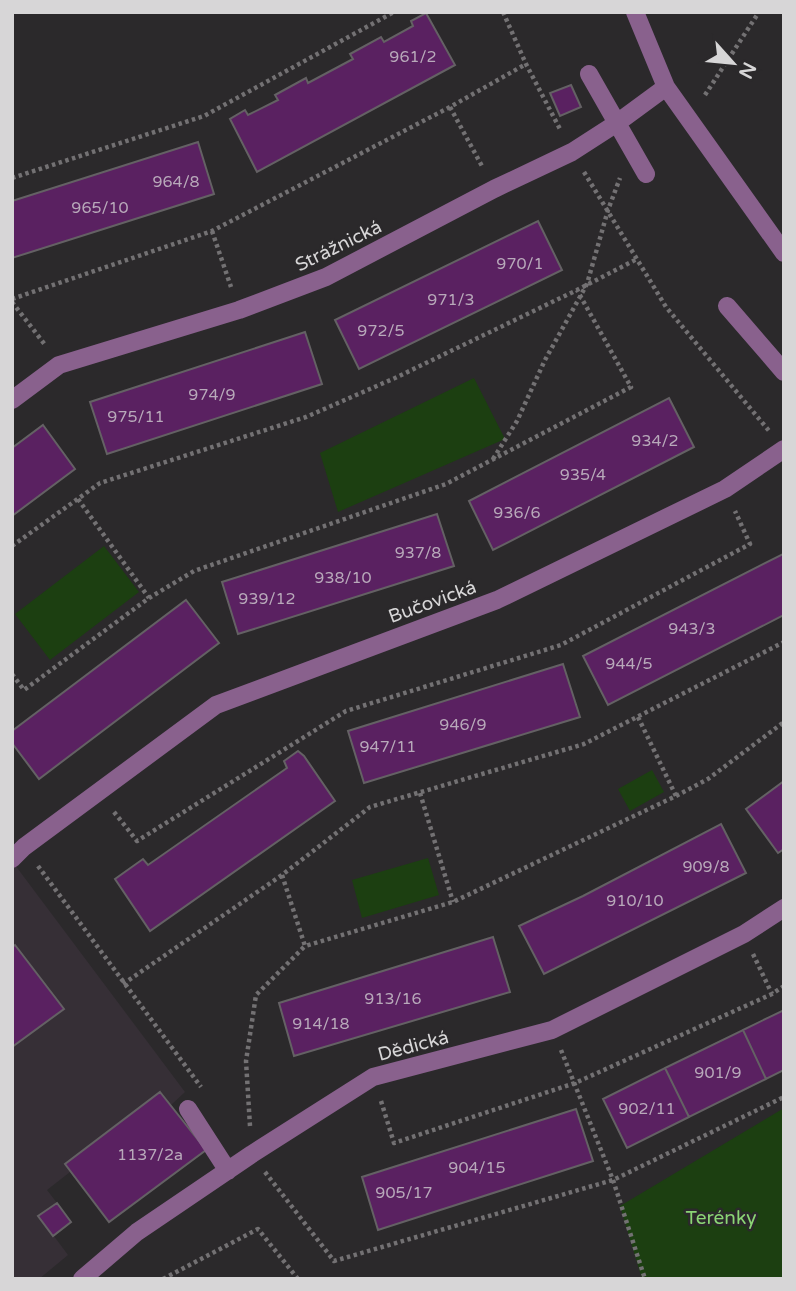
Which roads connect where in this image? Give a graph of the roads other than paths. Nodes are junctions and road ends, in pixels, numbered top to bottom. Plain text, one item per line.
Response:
1 (635, 12) edge
2 (589, 74) dead end
3 (666, 87) junction
4 (617, 123) junction
5 (646, 174) dead end
6 (784, 253) edge
7 (727, 306) dead end
8 (784, 372) edge
9 (12, 400) edge
10 (780, 444) edge
11 (12, 859) edge
12 (784, 908) edge
13 (188, 1110) dead end
14 (228, 1171) junction
15 (82, 1279) edge

1 - 3 street
2 - 4 street
3 - 4 street, Strážnická
3 - 6 street
4 - 5 street
4 - 9 street, Strážnická
7 - 8 street
10 - 11 street, Bučovická
12 - 14 street, Dědická
13 - 14 street
14 - 15 street, Dědická

